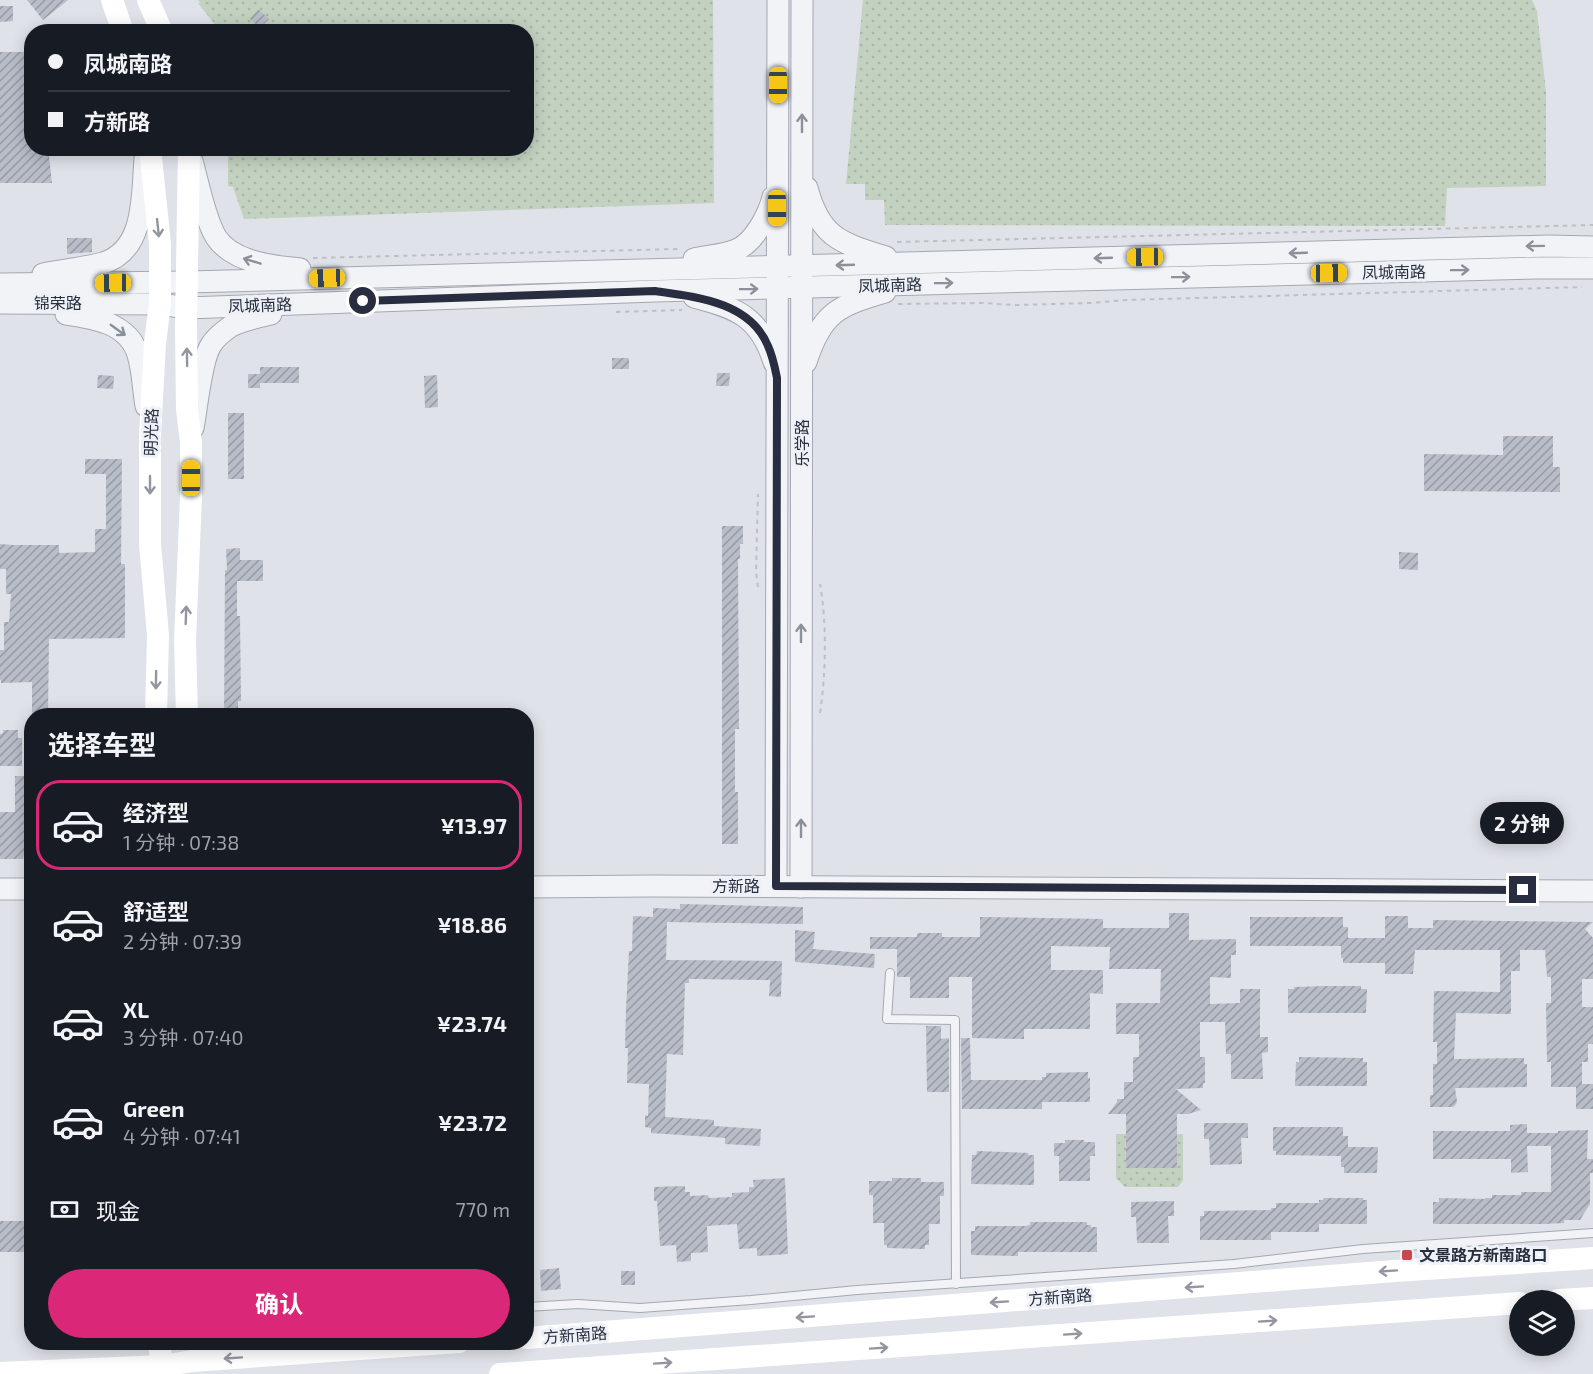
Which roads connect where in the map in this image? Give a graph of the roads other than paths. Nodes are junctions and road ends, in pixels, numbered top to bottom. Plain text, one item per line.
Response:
1 (112, 0) edge
2 (148, 0) edge
3 (778, 0) edge
4 (802, 0) edge
5 (120, 24) edge
6 (158, 24) edge
7 (147, 156) edge
8 (149, 156) edge
9 (189, 156) edge
10 (191, 156) edge
11 (777, 170) junction
12 (801, 170) junction
13 (1593, 247) edge
14 (910, 263) junction
15 (777, 266) junction
16 (801, 266) junction
17 (1593, 268) edge
18 (656, 270) junction
19 (372, 277) junction
20 (187, 282) junction
21 (0, 283) edge
22 (911, 284) junction
23 (801, 287) junction
24 (777, 288) junction
25 (655, 291) junction
26 (160, 293) junction
27 (319, 303) junction
28 (0, 304) edge
29 (187, 308) junction
30 (777, 378) junction
31 (802, 380) junction
32 (150, 436) junction
33 (191, 443) junction
34 (156, 708) edge
35 (187, 708) edge
36 (776, 886) junction
37 (534, 887) edge
38 (801, 887) junction
39 (0, 889) edge
40 (24, 889) edge
41 (1593, 891) edge
42 (890, 973) dead end
43 (1593, 1233) edge
44 (1593, 1258) edge
45 (956, 1284) junction
46 (1593, 1298) edge
47 (1575, 1299) edge
48 (1509, 1304) edge
49 (534, 1307) edge
50 (534, 1337) edge
51 (160, 1350) edge
52 (333, 1350) edge
53 (192, 1359) edge
54 (162, 1370) edge
55 (0, 1374) edge
56 (500, 1374) edge

1 - 5 main road
2 - 6 main road
3 - 11 street, 乐学路
12 -> 4 street, 乐学路
7 - 21 street
8 -> 26 main road, 明光路
9 - 20 main road
19 -> 10 street
11 - 15 street, 乐学路
11 - 18 street
12 - 14 street
12 - 16 street, 乐学路
13 -> 14 street, 凤城南路
14 -> 16 street, 凤城南路
15 - 16 street, 凤城南路
15 - 18 street, 凤城南路
15 - 24 street, 乐学路
16 - 23 street, 乐学路
22 -> 17 street, 凤城南路
18 - 19 street, 凤城南路
19 - 20 street, 凤城南路
20 - 26 street, 锦荣路
20 - 29 main road
21 - 26 street, 锦荣路
22 - 23 street, 凤城南路
22 - 31 street
23 - 24 street, 凤城南路
23 - 31 street, 乐学路
25 -> 24 street, 凤城南路
24 - 30 street, 乐学路
25 - 27 street, 凤城南路
25 - 30 street
26 - 28 street, 锦荣路
26 - 29 street, 锦荣路
26 - 32 main road, 明光路
27 - 29 street, 凤城南路
27 - 33 street
28 -> 32 street
33 -> 29 main road
30 - 36 street, 乐学路
38 -> 31 street, 乐学路
32 -> 34 main road, 明光路
35 -> 33 main road
36 - 37 street, 方新路
36 - 38 street, 方新路
38 - 41 street, 方新路
39 - 40 street
42 - 45 lane
43 - 45 lane
44 -> 50 main road, 方新南路
45 - 49 lane
46 - 47 main road
56 -> 48 main road, 方新南路
51 - 54 main road
52 -> 53 main road
53 - 54 main road
54 - 55 main road

